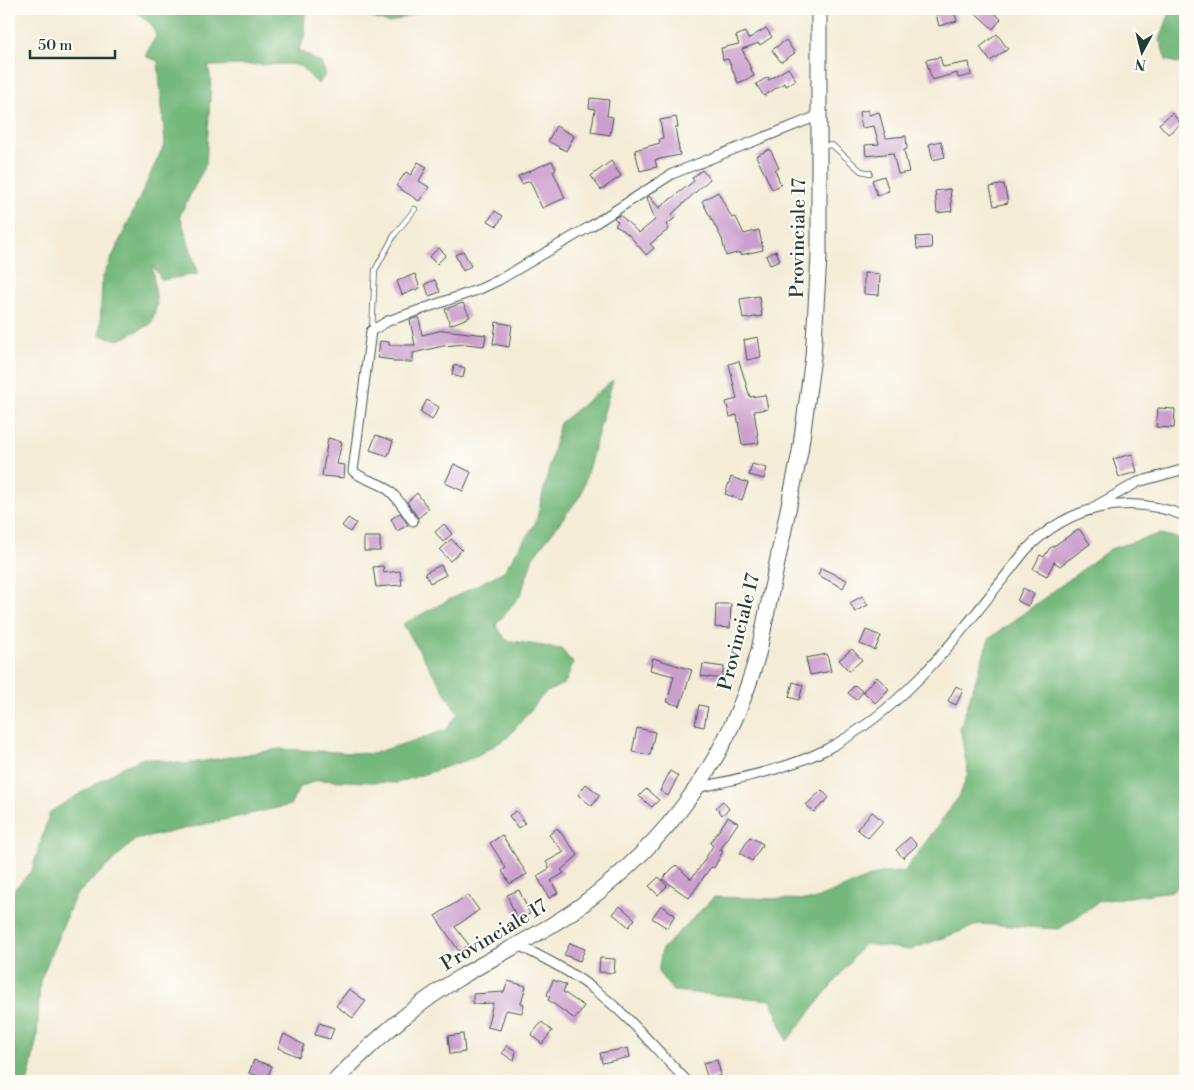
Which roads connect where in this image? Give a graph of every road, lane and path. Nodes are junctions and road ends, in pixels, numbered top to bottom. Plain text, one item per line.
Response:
1 (818, 9) edge
2 (820, 115) junction
3 (820, 146) junction
4 (870, 173) dead end
5 (415, 209) dead end
6 (372, 331) junction
7 (1185, 469) edge
8 (1089, 509) junction
9 (1185, 516) edge
10 (412, 521) dead end
11 (697, 788) junction
12 (516, 944) junction
13 (335, 1081) edge
14 (687, 1081) edge

1 - 2 main road, Provinciale 17
2 - 3 main road, Provinciale 17
2 - 6 street
3 - 4 lane
3 - 11 main road, Provinciale 17
5 - 6 lane
6 - 10 street
7 - 8 street
8 - 9 street
8 - 11 street
11 - 12 main road, Provinciale 17
12 - 13 main road, Provinciale 17
12 - 14 street

